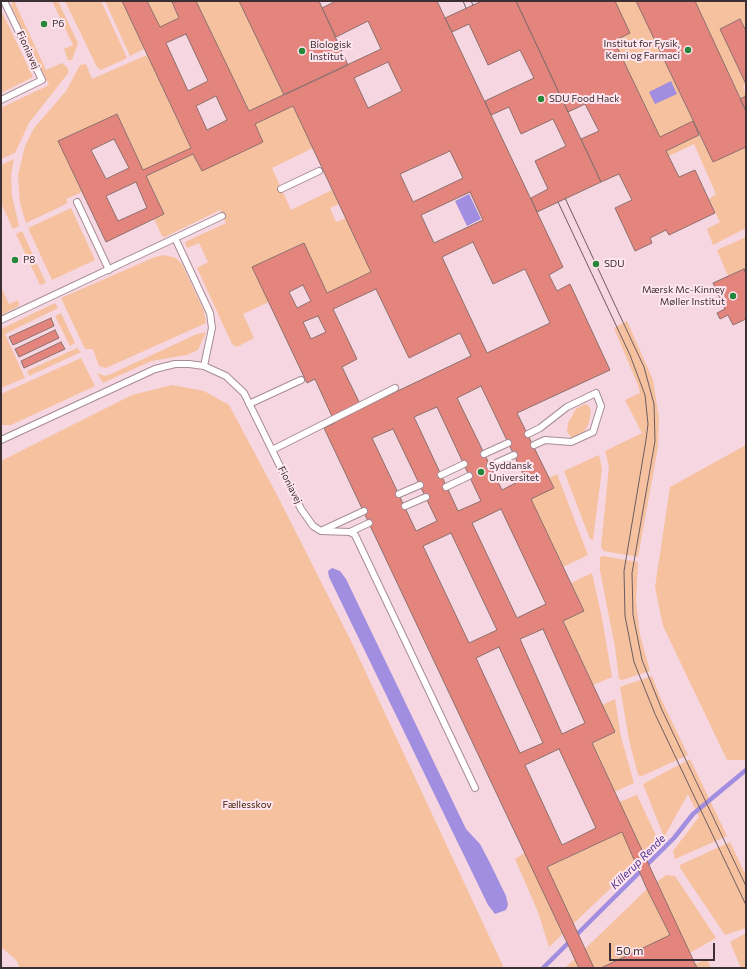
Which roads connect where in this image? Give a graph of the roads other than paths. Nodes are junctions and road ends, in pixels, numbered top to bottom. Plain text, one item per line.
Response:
1 (4, 1) edge
2 (1, 100) edge
3 (319, 171) dead end
4 (281, 188) dead end
5 (77, 202) dead end
6 (222, 216) dead end
7 (175, 238) junction
8 (108, 270) junction
9 (1, 320) edge
10 (204, 366) junction
11 (301, 380) dead end
12 (395, 388) dead end
13 (249, 404) junction
14 (528, 434) dead end
15 (1, 440) edge
16 (508, 443) dead end
17 (534, 446) dead end
18 (272, 450) junction
19 (484, 454) dead end
20 (514, 455) dead end
21 (464, 464) dead end
22 (490, 466) dead end
23 (441, 475) dead end
24 (469, 476) dead end
25 (420, 484) dead end
26 (446, 487) dead end
27 (399, 494) dead end
28 (426, 496) dead end
29 (405, 506) dead end
30 (364, 511) dead end
31 (369, 523) dead end
32 (322, 531) junction
33 (350, 532) junction
34 (474, 788) dead end

1 - 2 lane, Fioniavej
3 - 4 lane
5 - 8 lane
6 - 7 lane
7 - 8 lane
7 - 10 lane
8 - 9 lane
10 - 13 lane, Fioniavej
10 - 15 lane, Fioniavej
11 - 13 lane
12 - 18 lane
13 - 18 lane, Fioniavej
14 - 17 lane
16 - 19 lane
18 - 32 lane, Fioniavej
20 - 22 lane
21 - 23 lane
24 - 26 lane
25 - 27 lane
28 - 29 lane
30 - 32 lane
31 - 33 lane
32 - 33 lane
33 - 34 lane

